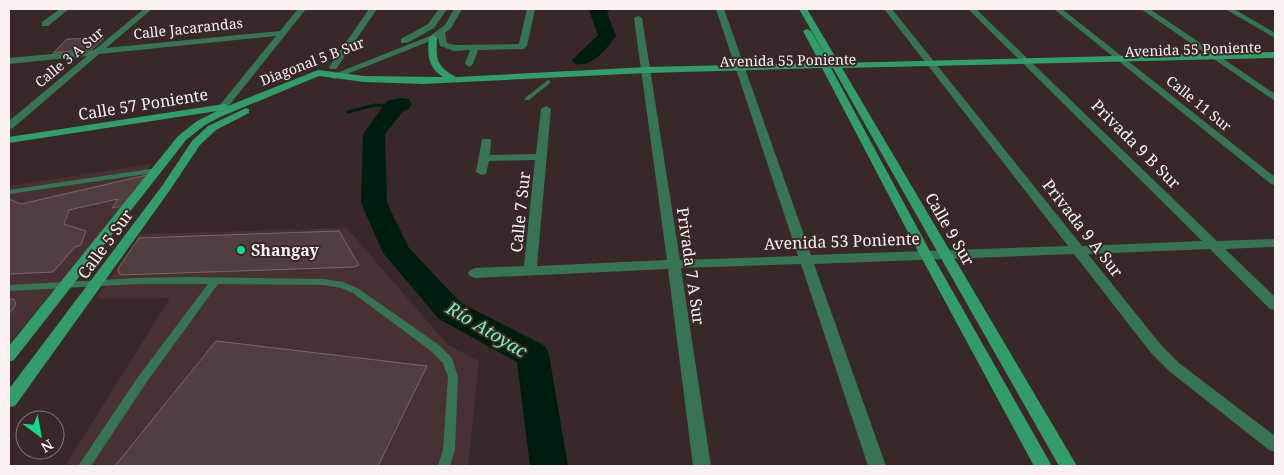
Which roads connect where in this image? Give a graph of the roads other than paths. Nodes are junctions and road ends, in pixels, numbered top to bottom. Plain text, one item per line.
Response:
1 (65, 9) edge
2 (148, 9) edge
3 (302, 9) edge
4 (373, 9) edge
5 (443, 9) edge
6 (458, 9) edge
7 (531, 9) edge
8 (720, 9) edge
9 (795, 9) edge
10 (803, 9) edge
11 (888, 9) edge
12 (972, 9) edge
13 (1058, 9) edge
14 (1145, 9) edge
15 (1229, 9) edge
16 (638, 18) dead end
17 (45, 24) dead end
18 (282, 33) junction
19 (437, 35) junction
20 (1275, 36) edge
21 (475, 47) junction
22 (96, 51) junction
23 (1275, 55) edge
24 (1215, 56) junction
25 (9, 60) edge
26 (1275, 61) edge
27 (1125, 62) junction
28 (1224, 62) junction
29 (469, 64) dead end
30 (1030, 64) junction
31 (933, 67) junction
32 (833, 70) junction
33 (333, 72) junction
34 (741, 72) junction
35 (648, 74) junction
36 (318, 78) junction
37 (458, 81) junction
38 (548, 82) junction
39 (281, 96) junction
40 (1275, 98) edge
41 (527, 99) dead end
42 (244, 102) junction
43 (546, 109) dead end
44 (220, 111) junction
45 (185, 114) junction
46 (235, 116) joint
47 (200, 123) junction
48 (9, 126) edge
49 (9, 140) edge
50 (486, 141) dead end
51 (542, 157) junction
52 (484, 158) junction
53 (157, 170) junction
54 (482, 172) dead end
55 (1275, 182) edge
56 (166, 188) junction
57 (140, 190) junction
58 (9, 192) edge
59 (1275, 243) edge
60 (1214, 245) junction
61 (1080, 250) junction
62 (926, 255) junction
63 (946, 255) junction
64 (805, 260) junction
65 (673, 264) junction
66 (530, 271) junction
67 (475, 273) dead end
68 (215, 281) junction
69 (94, 285) junction
70 (64, 287) junction
71 (9, 288) edge
72 (1275, 305) edge
73 (9, 356) edge
74 (9, 400) edge
75 (1275, 445) edge
76 (84, 466) edge
77 (444, 466) edge
78 (702, 466) edge
79 (877, 466) edge
80 (1043, 466) edge
81 (1068, 466) edge

1 - 17 street
2 - 22 street, Calle 3 A Sur
3 - 18 street, Calle 5 Sur
4 - 33 street
5 - 33 street, Diagonal 5 B Sur
6 - 19 street
7 - 21 street
8 - 34 street
9 - 32 main road, Calle 9 Sur
10 - 32 main road, Calle 9 Sur
11 - 31 street, Privada 9 A Sur
12 - 30 street, Privada 9 B Sur
13 - 27 street, Calle 11 Sur
14 - 24 street
15 - 20 street
16 - 35 street, Privada 7 A Sur
18 - 22 street, Calle Jacarandas
18 - 44 street, Calle 5 Sur
19 - 21 street
19 - 33 street, Diagonal 5 B Sur
19 - 37 main road
21 - 29 street
22 - 25 street, Calle Jacarandas
22 - 48 street, Calle 3 A Sur
23 - 24 main road, Avenida 55 Poniente
24 - 27 main road, Avenida 55 Poniente
24 - 28 street
26 - 28 main road, Avenida 55 Poniente
27 - 28 main road, Avenida 55 Poniente
27 - 30 main road, Avenida 55 Poniente
27 - 55 street, Calle 11 Sur
28 - 40 street
30 - 31 main road, Avenida 55 Poniente
30 - 60 street, Privada 9 B Sur
31 - 32 main road, Avenida 55 Poniente
31 - 61 street, Privada 9 A Sur
32 - 34 main road, Avenida 55 Poniente
32 - 62 main road, Calle 9 Sur
32 - 63 main road, Calle 9 Sur
33 - 36 main road, Diagonal 5 B Sur
33 - 37 main road, Avenida 55 Poniente
34 - 35 main road, Avenida 55 Poniente
34 - 64 street
35 - 37 main road, Avenida 55 Poniente
35 - 38 main road, Avenida 55 Poniente
35 - 65 street, Privada 7 A Sur
36 - 38 main road, Avenida 55 Poniente
36 - 39 main road, Diagonal 5 B Sur
36 - 42 main road, Diagonal 5 B Sur
38 - 41 lane
39 - 42 main road, Calle 57 Poniente
39 - 46 main road, Diagonal 5 B Sur
42 - 44 main road, Calle 57 Poniente
43 - 51 street, Calle 7 Sur
44 - 45 main road, Calle 57 Poniente
44 - 47 main road, Calle 5 Sur
45 - 47 main road
45 - 49 main road, Calle 57 Poniente
46 - 56 main road, Calle 5 Sur
47 - 53 main road, Calle 5 Sur
50 - 52 street
51 - 52 street, Calle 7 Sur
51 - 66 street, Calle 7 Sur
52 - 54 street
53 - 57 main road, Calle 5 Sur
53 - 58 lane
56 - 57 main road
56 - 69 main road, Calle 5 Sur
57 - 70 main road, Calle 5 Sur
59 - 60 street, Avenida 53 Poniente
60 - 61 street, Avenida 53 Poniente
60 - 72 street, Privada 9 B Sur
61 - 63 street, Avenida 53 Poniente
61 - 75 street, Privada 9 A Sur
62 - 63 street, Avenida 53 Poniente
62 - 64 street, Avenida 53 Poniente
62 - 80 main road, Calle 9 Sur
63 - 81 main road, Calle 9 Sur
64 - 65 street, Avenida 53 Poniente
64 - 79 street
65 - 66 street, Avenida 53 Poniente
65 - 78 street, Privada 7 A Sur
66 - 67 street, Avenida 53 Poniente
68 - 69 lane
68 - 76 lane
68 - 77 lane
69 - 70 lane
69 - 74 main road, Calle 5 Sur
70 - 71 lane
70 - 73 main road, Calle 5 Sur

